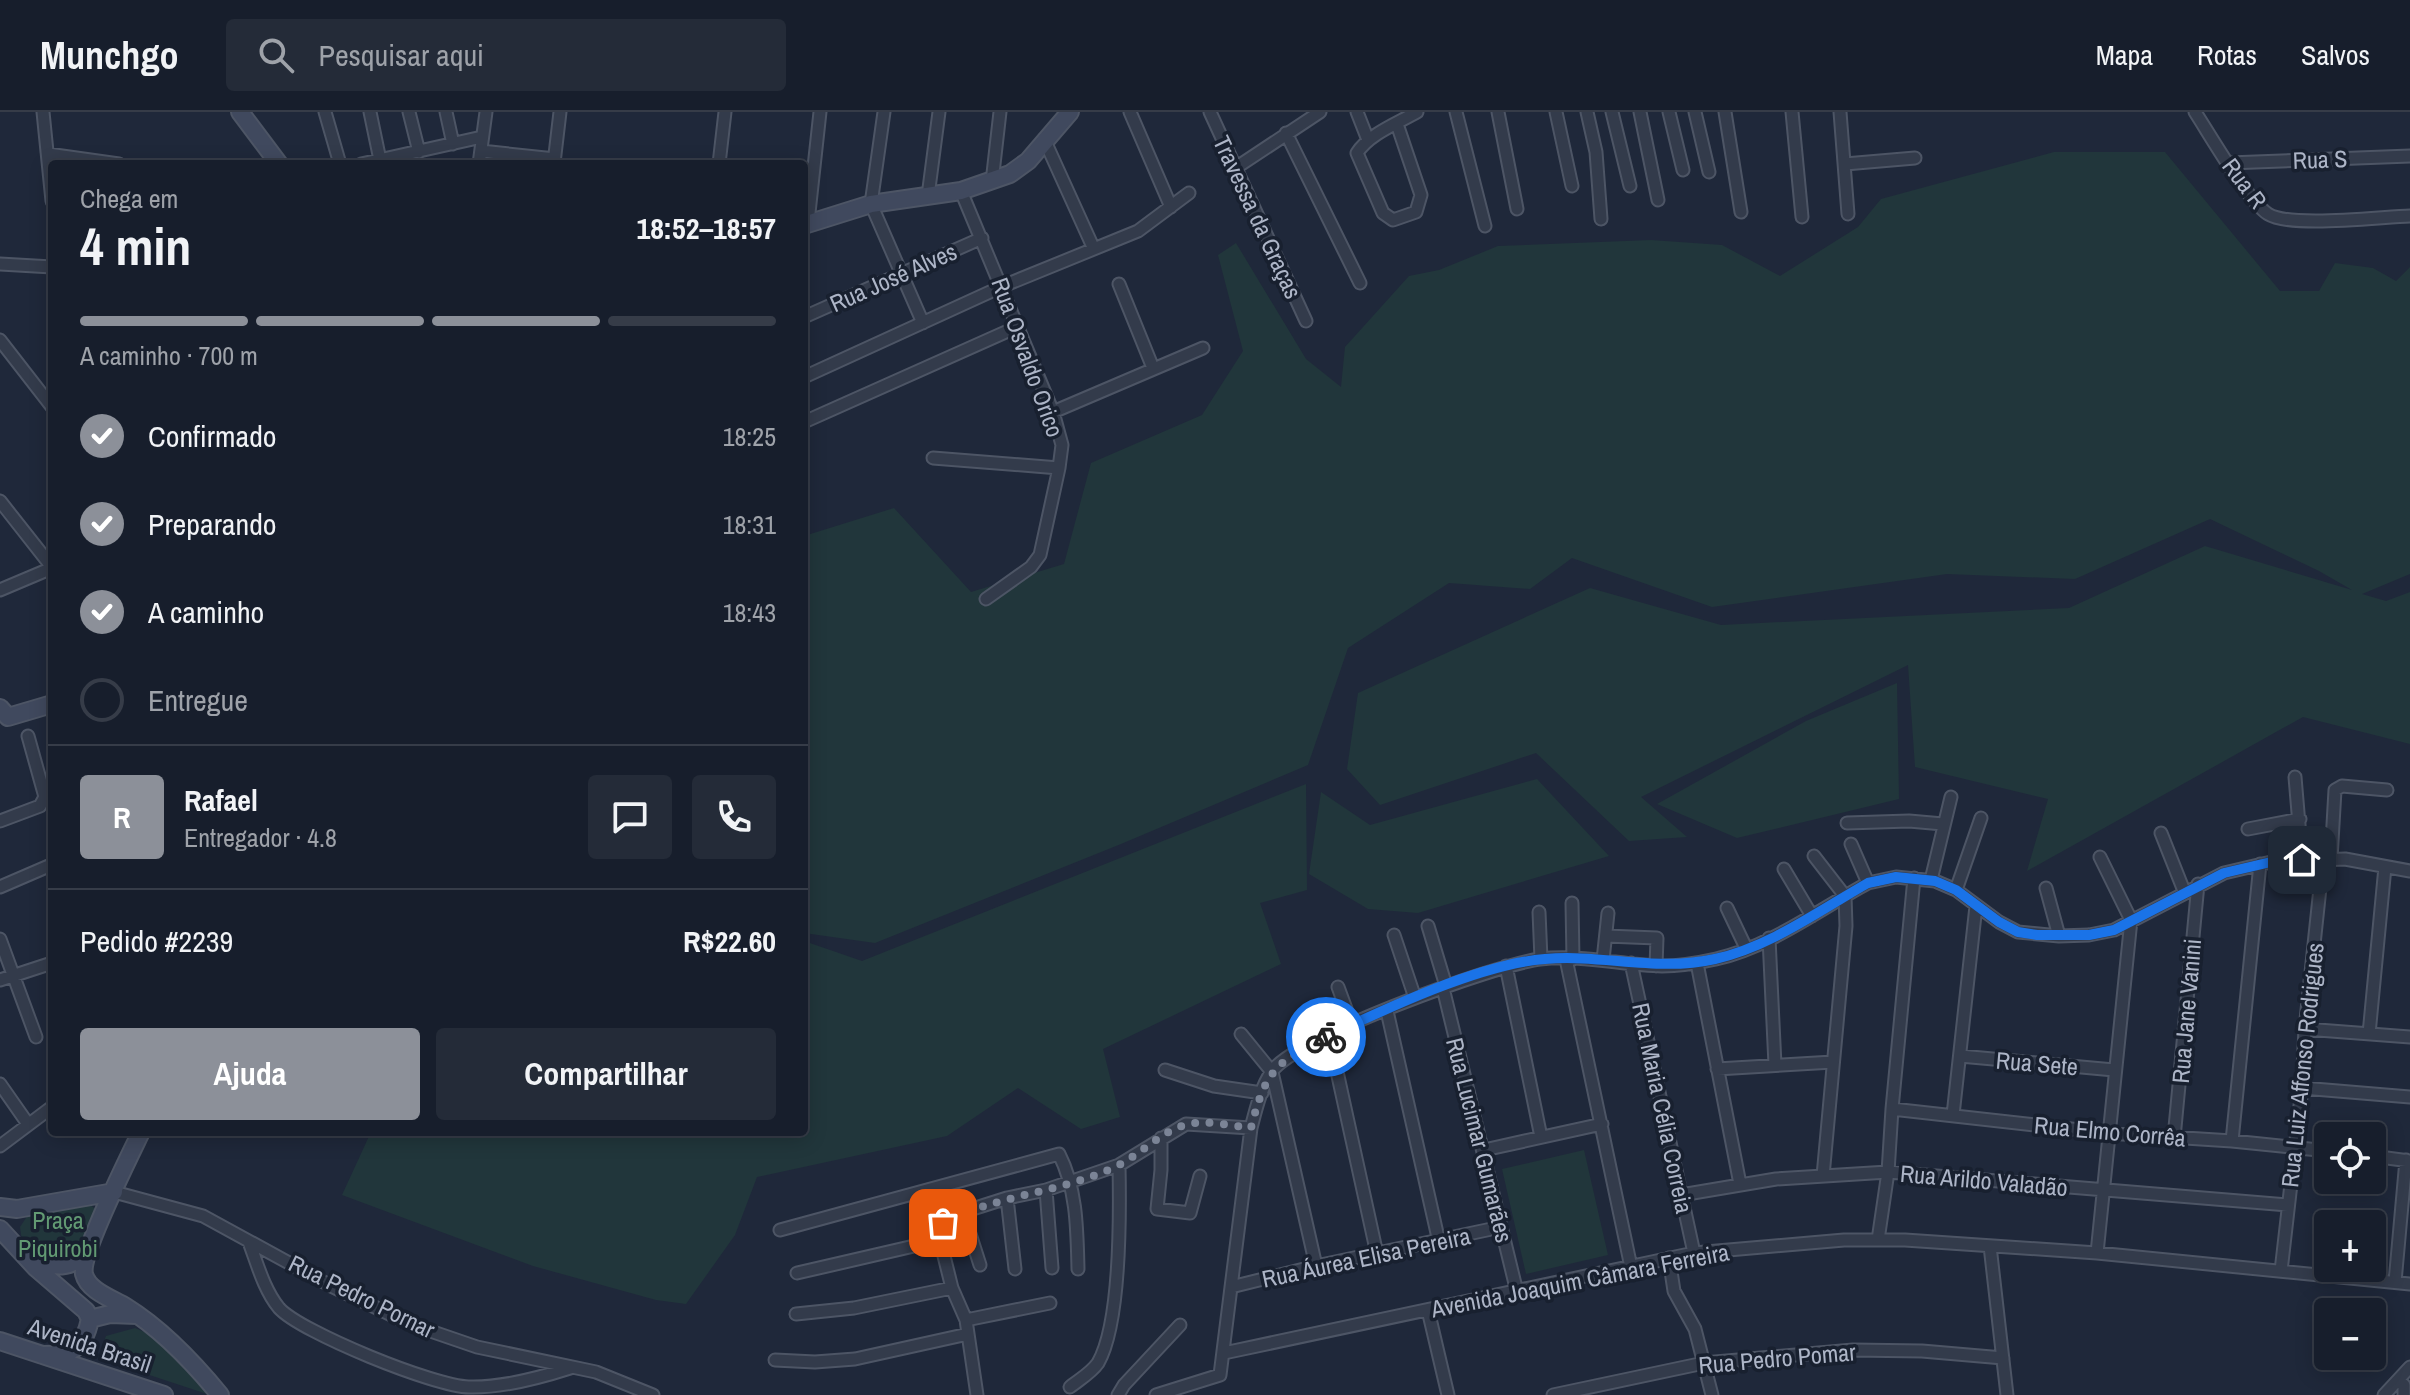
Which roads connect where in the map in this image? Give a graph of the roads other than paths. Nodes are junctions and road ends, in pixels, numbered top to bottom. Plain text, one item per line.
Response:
1 (43, 112) edge
2 (240, 112) edge
3 (325, 112) edge
4 (370, 112) edge
5 (409, 112) edge
6 (446, 112) edge
7 (486, 112) edge
8 (558, 112) edge
9 (725, 112) edge
10 (820, 112) edge
11 (884, 112) edge
12 (939, 112) edge
13 (1000, 112) edge
14 (1130, 112) edge
15 (1210, 112) edge
16 (1320, 112) edge
17 (1357, 112) edge
18 (1417, 112) edge
19 (1456, 112) edge
20 (1498, 112) edge
21 (1556, 112) edge
22 (1587, 112) edge
23 (1612, 112) edge
24 (1640, 112) edge
25 (1669, 112) edge
26 (1695, 112) edge
27 (1725, 112) edge
28 (1792, 112) edge
29 (1840, 112) edge
30 (2195, 112) edge
31 (1067, 113) edge
32 (1397, 124) junction
33 (1286, 133) junction
34 (482, 137) junction
35 (1044, 139) junction
36 (1368, 140) junction
37 (453, 144) junction
38 (481, 151) junction
39 (419, 152) junction
40 (48, 154) junction
41 (2410, 156) edge
42 (1915, 158) dead end
43 (49, 160) edge
44 (91, 160) edge
45 (276, 160) edge
46 (339, 160) edge
47 (388, 160) edge
48 (391, 160) edge
49 (480, 160) edge
50 (541, 160) edge
51 (554, 160) edge
52 (719, 160) edge
53 (2229, 163) junction
54 (1845, 164) junction
55 (1237, 167) junction
56 (1683, 170) dead end
57 (1709, 172) dead end
58 (992, 182) junction
59 (1572, 186) dead end
60 (1630, 186) dead end
61 (961, 191) junction
62 (1189, 193) dead end
63 (928, 196) junction
64 (1658, 200) dead end
65 (871, 204) junction
66 (1171, 207) junction
67 (808, 208) edge
68 (1517, 209) dead end
69 (1741, 212) dead end
70 (1848, 214) dead end
71 (2410, 216) edge
72 (1802, 217) dead end
73 (1601, 219) dead end
74 (808, 223) edge
75 (1485, 226) dead end
76 (982, 238) junction
77 (1093, 247) junction
78 (0, 264) edge
79 (48, 267) edge
80 (900, 273) junction
81 (1360, 283) dead end
82 (1119, 284) dead end
83 (1003, 286) junction
84 (808, 315) edge
85 (1306, 321) dead end
86 (923, 323) junction
87 (1019, 326) junction
88 (0, 340) edge
89 (1203, 348) dead end
90 (1153, 368) junction
91 (808, 375) edge
92 (48, 402) edge
93 (1053, 412) junction
94 (808, 420) edge
95 (933, 458) dead end
96 (1059, 468) junction
97 (0, 501) edge
98 (48, 563) edge
99 (48, 570) edge
100 (0, 590) edge
101 (986, 599) dead end
102 (48, 705) edge
103 (3, 715) edge
104 (28, 736) dead end
105 (2295, 777) dead end
106 (2387, 790) dead end
107 (1951, 797) dead end
108 (1981, 818) dead end
109 (2300, 819) junction
110 (0, 821) edge
111 (1847, 823) dead end
112 (1943, 824) junction
113 (2248, 829) dead end
114 (2161, 833) dead end
115 (1851, 844) dead end
116 (1814, 856) dead end
117 (2100, 857) dead end
118 (2327, 859) junction
119 (2302, 860) junction
120 (2260, 864) junction
121 (48, 866) edge
122 (2385, 867) junction
123 (1784, 869) dead end
124 (2410, 871) edge
125 (1914, 878) junction
126 (1931, 880) junction
127 (1868, 883) junction
128 (2198, 884) junction
129 (0, 887) edge
130 (2046, 888) dead end
131 (1956, 890) junction
132 (2184, 891) junction
133 (1845, 896) junction
134 (1572, 903) dead end
135 (1976, 906) junction
136 (1727, 908) dead end
137 (1539, 912) dead end
138 (1608, 913) dead end
139 (1812, 916) junction
140 (2131, 920) junction
141 (1428, 926) dead end
142 (1394, 935) dead end
143 (1606, 936) junction
144 (2059, 936) junction
145 (1769, 938) junction
146 (0, 939) edge
147 (1746, 948) junction
148 (1541, 959) junction
149 (1570, 959) junction
150 (1603, 960) junction
151 (1631, 963) junction
152 (1697, 963) junction
153 (48, 964) edge
154 (1506, 966) junction
155 (1656, 966) junction
156 (12, 976) junction
157 (0, 980) edge
158 (1338, 987) dead end
159 (1444, 987) junction
160 (1415, 998) junction
161 (1387, 1011) junction
162 (1352, 1025) junction
163 (2305, 1029) junction
164 (1241, 1034) dead end
165 (2369, 1034) junction
166 (1329, 1035) junction
167 (36, 1037) dead end
168 (2410, 1037) edge
169 (1960, 1056) junction
170 (1833, 1062) junction
171 (1775, 1065) junction
172 (1717, 1069) junction
173 (1165, 1070) dead end
174 (2114, 1070) junction
175 (1272, 1072) junction
176 (0, 1084) edge
177 (2302, 1088) junction
178 (1262, 1093) junction
179 (2410, 1097) edge
180 (1892, 1109) junction
181 (48, 1110) edge
182 (1953, 1115) junction
183 (28, 1124) junction
184 (1602, 1124) junction
185 (1251, 1128) junction
186 (2107, 1133) junction
187 (139, 1136) edge
188 (1541, 1137) junction
189 (1161, 1138) junction
190 (2174, 1138) junction
191 (2232, 1141) junction
192 (0, 1146) edge
193 (2295, 1147) junction
194 (2314, 1149) edge
195 (1484, 1150) junction
196 (2386, 1158) edge
197 (2408, 1160) edge
198 (1119, 1165) junction
199 (1888, 1172) junction
200 (1200, 1176) dead end
201 (1823, 1176) junction
202 (1070, 1183) junction
203 (1740, 1184) junction
204 (1046, 1190) junction
205 (2104, 1190) junction
206 (114, 1192) junction
207 (1681, 1195) junction
208 (85, 1197) junction
209 (1007, 1198) junction
210 (2288, 1205) junction
211 (30, 1206) junction
212 (0, 1207) edge
213 (963, 1212) junction
214 (102, 1219) junction
215 (2405, 1223) edge
216 (1501, 1227) junction
217 (0, 1229) edge
218 (780, 1230) dead end
219 (94, 1237) junction
220 (940, 1240) junction
221 (1878, 1240) junction
222 (249, 1242) junction
223 (1439, 1242) junction
224 (1990, 1246) junction
225 (21, 1252) junction
226 (1694, 1253) junction
227 (2097, 1253) junction
228 (1377, 1254) junction
229 (1669, 1258) junction
230 (980, 1265) dead end
231 (1316, 1266) junction
232 (1631, 1267) junction
233 (1052, 1268) dead end
234 (1015, 1269) dead end
235 (1078, 1269) dead end
236 (2281, 1271) junction
237 (797, 1273) dead end
238 (2395, 1282) junction
239 (2410, 1284) edge
240 (1231, 1287) junction
241 (952, 1288) junction
242 (1517, 1292) junction
243 (1050, 1303) dead end
244 (1428, 1310) junction
245 (796, 1314) dead end
246 (139, 1315) junction
247 (90, 1319) junction
248 (966, 1320) junction
249 (1180, 1325) dead end
250 (968, 1334) junction
251 (0, 1341) edge
252 (1224, 1353) junction
253 (42, 1355) junction
254 (2003, 1358) junction
255 (775, 1360) dead end
256 (1704, 1363) junction
257 (2410, 1367) edge
258 (571, 1368) junction
259 (1070, 1387) dead end
260 (2402, 1388) edge
261 (164, 1395) edge
262 (220, 1395) edge
263 (653, 1395) edge
264 (977, 1395) edge
265 (1118, 1395) edge
266 (1156, 1395) edge
267 (1448, 1395) edge
268 (1553, 1395) edge
269 (1712, 1395) edge
270 (2007, 1395) edge
271 (2384, 1395) edge

1 - 40 street
2 - 45 street
3 - 46 street
4 - 47 street
5 - 39 street
6 - 37 street
7 - 34 street
8 - 51 street
9 - 52 street
10 - 67 street
11 - 65 street
12 - 63 street
13 - 58 street
14 - 66 street
15 - 55 street, Travessa da Graças
16 - 33 street
17 - 36 street
18 - 32 street
19 - 75 street
20 - 68 street
21 - 59 street
22 - 73 street
23 - 60 street
24 - 64 street
25 - 56 street
26 - 57 street
27 - 69 street
28 - 72 street
29 - 54 street
30 - 53 street, Rua R
31 - 35 street
32 - 36 street
32 - 36 street
33 - 55 street
33 - 81 street
34 - 37 street
34 - 38 street
35 - 58 street
35 - 77 street
37 - 39 street
38 - 49 street
38 - 50 street
39 - 48 street
40 - 43 street
40 - 44 street
41 - 53 street, Rua S
42 - 54 street
53 - 71 street, Rua R
54 - 70 street
55 - 85 street, Travessa da Graças
58 - 61 street
61 - 63 street
61 - 76 street, Rua Osvaldo Orico
62 - 66 street
63 - 65 street
65 - 74 street
65 - 80 street
66 - 77 street
76 - 80 street, Rua José Alves
76 - 83 street, Rua Osvaldo Orico
77 - 83 street
78 - 79 street
80 - 84 street, Rua José Alves
80 - 86 street
82 - 90 street
83 - 86 street
83 - 87 street, Rua Osvaldo Orico
86 - 91 street
87 - 93 street, Rua Osvaldo Orico
87 - 94 street
88 - 92 street
89 - 90 street
90 - 93 street
93 - 96 street, Rua Osvaldo Orico
95 - 96 street
96 - 101 street, Rua Osvaldo Orico
97 - 98 street
99 - 100 street
102 - 103 street
104 - 110 street
105 - 109 street
106 - 118 street, Rua Luiz Affonso Rodrigues
107 - 112 street
108 - 131 street
109 - 113 street
109 - 119 street
111 - 112 street
112 - 126 street
114 - 132 street
115 - 127 street
116 - 133 street
117 - 140 street
118 - 119 street
118 - 122 street
118 - 163 street, Rua Luiz Affonso Rodrigues
119 - 120 street
120 - 128 street
120 - 191 street
121 - 129 street
122 - 124 street
122 - 165 street
123 - 139 street
125 - 126 street
125 - 127 street
125 - 180 street
126 - 131 street
127 - 133 street
128 - 132 street
128 - 190 street, Rua Jane Vanini
130 - 144 street
131 - 135 street
132 - 140 street
133 - 139 street
133 - 170 street
134 - 149 street
135 - 144 street
135 - 169 street
136 - 147 street
137 - 148 street
138 - 143 street
139 - 145 street
140 - 144 street
140 - 174 street
141 - 159 street, Rua Lucimar Gumarães
142 - 160 street
143 - 150 street
143 - 155 street
145 - 147 street
145 - 171 street
146 - 156 street
147 - 152 street
148 - 149 street
148 - 154 street
149 - 150 street
149 - 184 street
150 - 151 street
151 - 155 street
151 - 207 street, Rua Maria Célia Correia
152 - 155 street
152 - 172 street
153 - 156 street
154 - 159 street
154 - 188 street
156 - 157 street
156 - 167 street
158 - 162 street
159 - 160 street
159 - 195 street, Rua Lucimar Gumarães
160 - 161 street
161 - 162 street
161 - 223 street
162 - 166 street
163 - 165 street
163 - 177 street, Rua Luiz Affonso Rodrigues
164 - 175 street
165 - 168 street
166 - 175 street
166 - 228 street
169 - 174 street, Rua Sete
169 - 182 street
170 - 171 street
170 - 201 street
171 - 172 street
172 - 203 street
173 - 178 street
174 - 186 street
175 - 178 street
175 - 231 street
176 - 183 street
177 - 179 street
177 - 193 street, Rua Luiz Affonso Rodrigues
178 - 185 street
180 - 182 street, Rua Elmo Corrêa
180 - 199 street
181 - 183 street
182 - 186 street, Rua Elmo Corrêa
183 - 192 street
184 - 188 street
184 - 232 street
185 - 189 street
185 - 240 street
186 - 190 street, Rua Elmo Corrêa
186 - 205 street
187 - 206 street
188 - 195 street
189 - 198 street
189 - 200 street
190 - 191 street, Rua Elmo Corrêa
191 - 193 street, Rua Elmo Corrêa
193 - 194 street, Rua Elmo Corrêa
193 - 210 street, Rua Luiz Affonso Rodrigues
195 - 216 street, Rua Lucimar Gumarães
196 - 197 street
197 - 215 street
198 - 202 street
198 - 259 street
199 - 201 street, Rua Arildo Valadão
199 - 205 street, Rua Arildo Valadão
199 - 221 street
201 - 203 street, Rua Arildo Valadão
202 - 204 street
202 - 218 street
202 - 235 street
203 - 207 street, Rua Arildo Valadão
204 - 209 street
204 - 233 street
205 - 210 street, Rua Arildo Valadão
205 - 227 street
206 - 208 street
206 - 214 street
206 - 222 street, Rua Pedro Pornar
207 - 226 street, Rua Maria Célia Correia
208 - 211 street
208 - 214 street
209 - 213 street
209 - 234 street
210 - 236 street, Rua Luiz Affonso Rodrigues
211 - 212 street
211 - 225 street
213 - 220 street
213 - 230 street
214 - 219 street
215 - 238 street
216 - 223 street, Rua Áurea Elisa Pereira
216 - 242 street, Rua Lucimar Gumarães
217 - 225 street
219 - 225 street
219 - 246 street
220 - 237 street
220 - 241 street
221 - 224 street, Avenida Joaquim Câmara Ferreira
221 - 226 street, Avenida Joaquim Câmara Ferreira
222 - 258 street, Rua Pedro Pornar
222 - 258 street
223 - 228 street, Rua Áurea Elisa Pereira
224 - 227 street, Avenida Joaquim Câmara Ferreira
224 - 254 street
225 - 247 street
226 - 229 street, Avenida Joaquim Câmara Ferreira
227 - 236 street, Avenida Joaquim Câmara Ferreira
228 - 231 street, Rua Áurea Elisa Pereira
229 - 232 street, Avenida Joaquim Câmara Ferreira
229 - 256 street
231 - 240 street, Rua Áurea Elisa Pereira
232 - 242 street, Avenida Joaquim Câmara Ferreira
236 - 238 street, Avenida Joaquim Câmara Ferreira
238 - 239 street, Avenida Joaquim Câmara Ferreira
240 - 252 street
241 - 245 street
241 - 248 street
242 - 244 street, Avenida Joaquim Câmara Ferreira
243 - 248 street
244 - 252 street, Avenida Joaquim Câmara Ferreira
244 - 267 street
246 - 247 street
246 - 262 street
247 - 253 street
248 - 250 street
249 - 265 street
250 - 255 street
250 - 264 street
251 - 253 street, Avenida Brasil
252 - 266 street
253 - 261 street, Avenida Brasil
254 - 256 street, Rua Pedro Pomar
254 - 270 street
256 - 268 street, Rua Pedro Pomar
256 - 269 street
257 - 260 street
258 - 263 street
260 - 271 street

